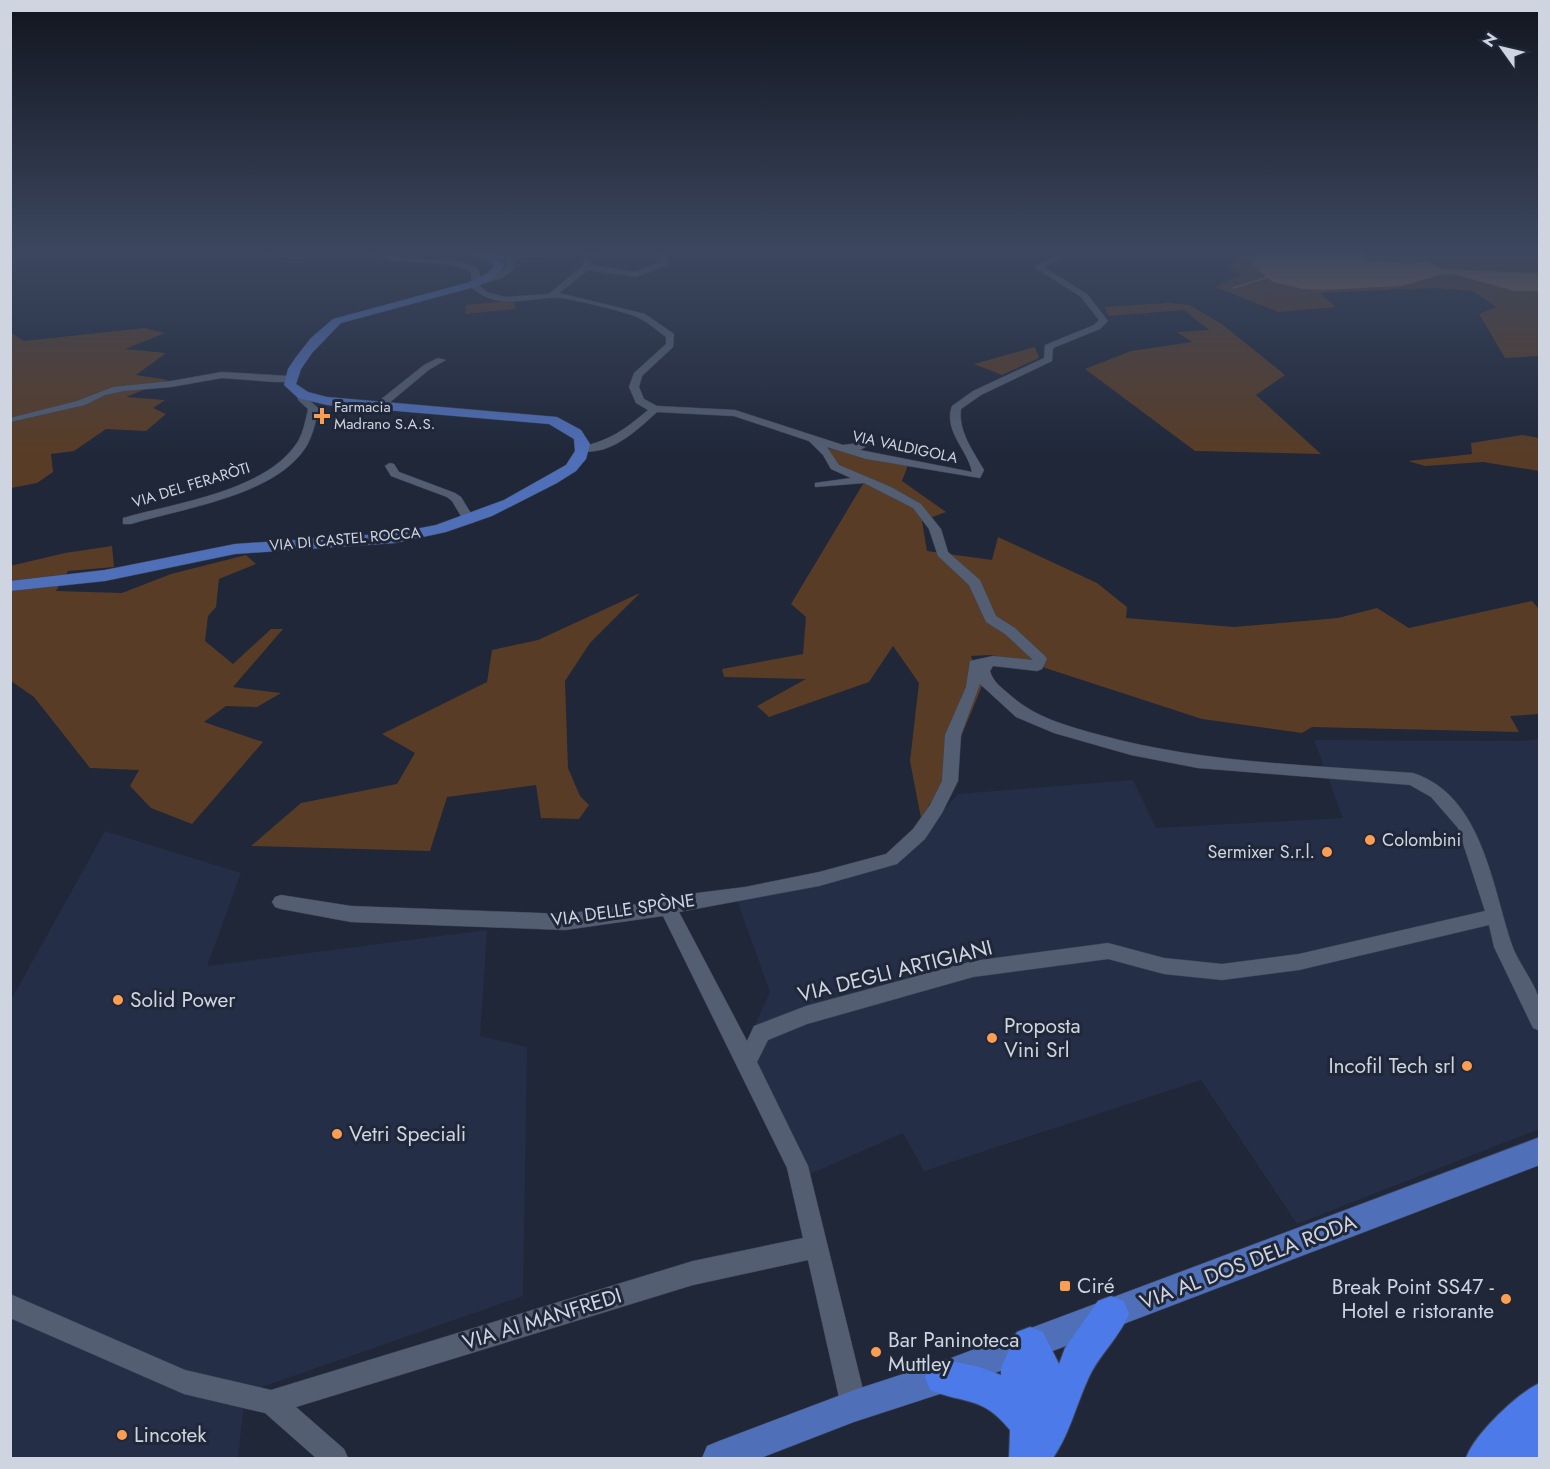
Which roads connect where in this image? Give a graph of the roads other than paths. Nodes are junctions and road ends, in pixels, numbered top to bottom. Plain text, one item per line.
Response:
1 (336, 322) edge
2 (651, 322) edge
3 (1103, 322) edge
4 (441, 360) dead end
5 (290, 379) junction
6 (303, 395) junction
7 (380, 406) junction
8 (655, 409) junction
9 (13, 420) dead end
10 (859, 436) dead end
11 (814, 440) junction
12 (584, 449) junction
13 (390, 466) dead end
14 (863, 480) junction
15 (819, 485) dead end
16 (127, 520) dead end
17 (469, 520) junction
18 (10, 586) edge
19 (988, 663) junction
20 (281, 902) dead end
21 (668, 908) junction
22 (1496, 916) junction
23 (1539, 1022) edge
24 (747, 1062) junction
25 (1539, 1151) edge
26 (816, 1247) junction
27 (10, 1306) edge
28 (1112, 1314) junction
29 (1029, 1345) junction
30 (943, 1377) junction
31 (272, 1402) junction
32 (1539, 1402) edge
33 (854, 1407) junction
34 (1539, 1435) edge
35 (1035, 1443) edge
36 (335, 1458) edge
37 (719, 1458) edge
38 (1485, 1458) edge
39 (1518, 1458) edge

1 - 5 main road
2 - 8 street
3 - 11 street, VIA VALDIGOLA
4 - 7 street
5 - 6 main road
5 - 9 street
6 - 7 main road
6 - 16 street, VIA DEL FERARÒTI
7 - 12 main road
8 - 11 street, VIA VALDIGOLA
8 - 12 street
10 - 11 street
11 - 14 street
12 - 17 main road, VIA DI CASTEL ROCCA
13 - 17 street
14 - 15 street
14 - 19 street
17 - 18 main road, VIA DI CASTEL ROCCA
19 - 21 street, VIA DELLE SPÒNE
19 - 22 street
20 - 21 street, VIA DELLE SPÒNE
21 - 24 street
22 - 23 street
22 - 24 street, VIA DEGLI ARTIGIANI
24 - 26 street
25 - 28 main road, VIA AL DOS DELA RODA
26 - 31 street, VIA AI MANFREDI
26 - 33 street
27 - 31 street, VIA AI MANFREDI
28 - 29 main road, VIA AL DOS DELA RODA
28 - 35 highway
29 - 30 main road, VIA AL DOS DELA RODA
29 - 35 highway
30 - 33 main road, VIA AL DOS DELA RODA
30 - 35 highway
31 - 36 street, VIA AI MANFREDI
32 - 38 highway
33 - 37 main road, VIA AL DOS DELA RODA
34 - 39 highway

